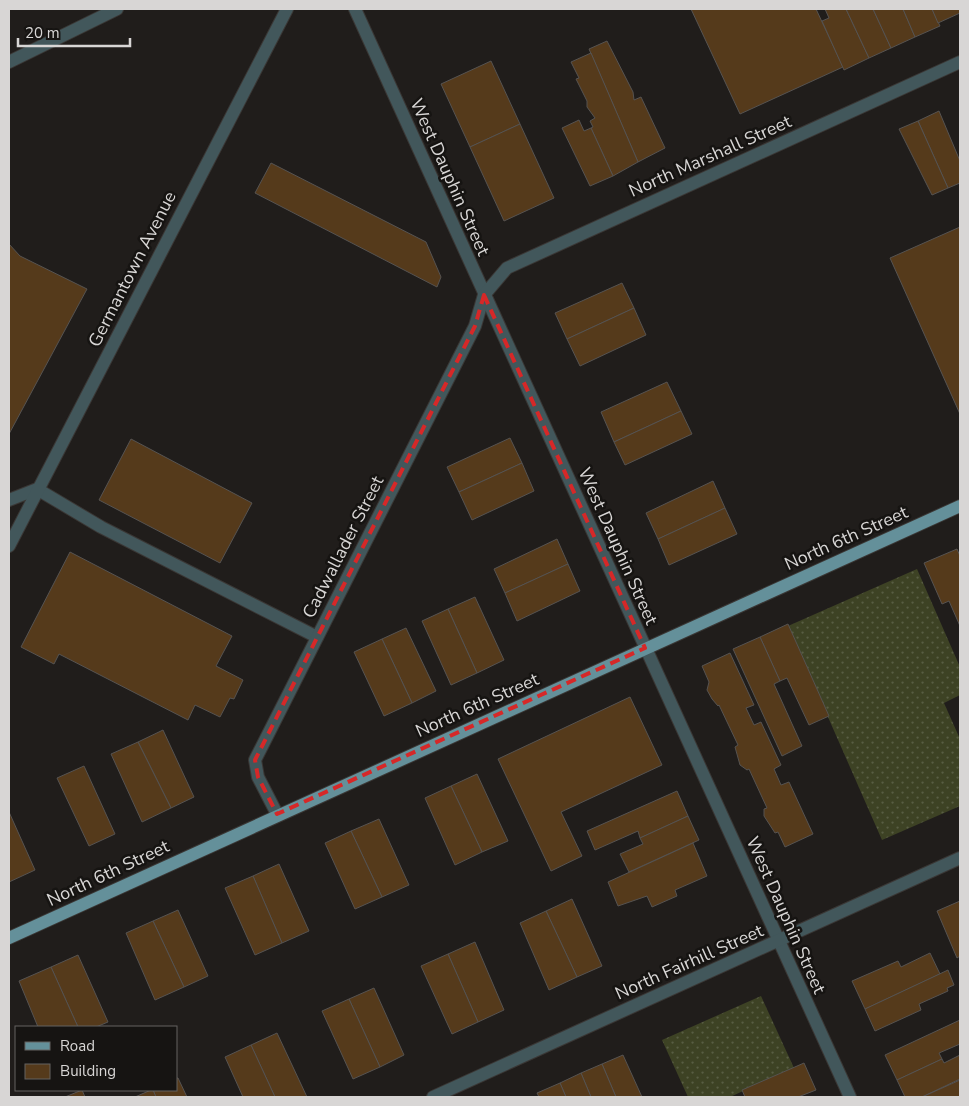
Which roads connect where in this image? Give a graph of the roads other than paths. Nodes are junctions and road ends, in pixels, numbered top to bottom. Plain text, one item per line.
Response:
1 (117, 9) edge
2 (287, 9) edge
3 (355, 9) edge
4 (9, 62) edge
5 (960, 62) edge
6 (484, 295) junction
7 (37, 490) junction
8 (9, 500) edge
9 (960, 506) edge
10 (9, 546) edge
11 (317, 637) junction
12 (645, 648) junction
13 (277, 814) junction
14 (960, 858) edge
15 (9, 938) edge
16 (778, 940) junction
17 (433, 1097) edge
18 (850, 1097) edge

1 - 4 street
2 - 7 street, Germantown Avenue
3 - 6 street, West Dauphin Street
5 - 6 street, North Marshall Street
6 - 11 street, Cadwallader Street
6 - 12 street, West Dauphin Street
7 - 8 street
7 - 10 street, Germantown Avenue
7 - 11 street
9 - 12 main road, North 6th Street
11 - 13 street, Cadwallader Street
12 - 13 main road, North 6th Street
12 - 16 street, West Dauphin Street
13 - 15 main road, North 6th Street
14 - 16 street, North Fairhill Street
16 - 17 street, North Fairhill Street
16 - 18 street, West Dauphin Street

